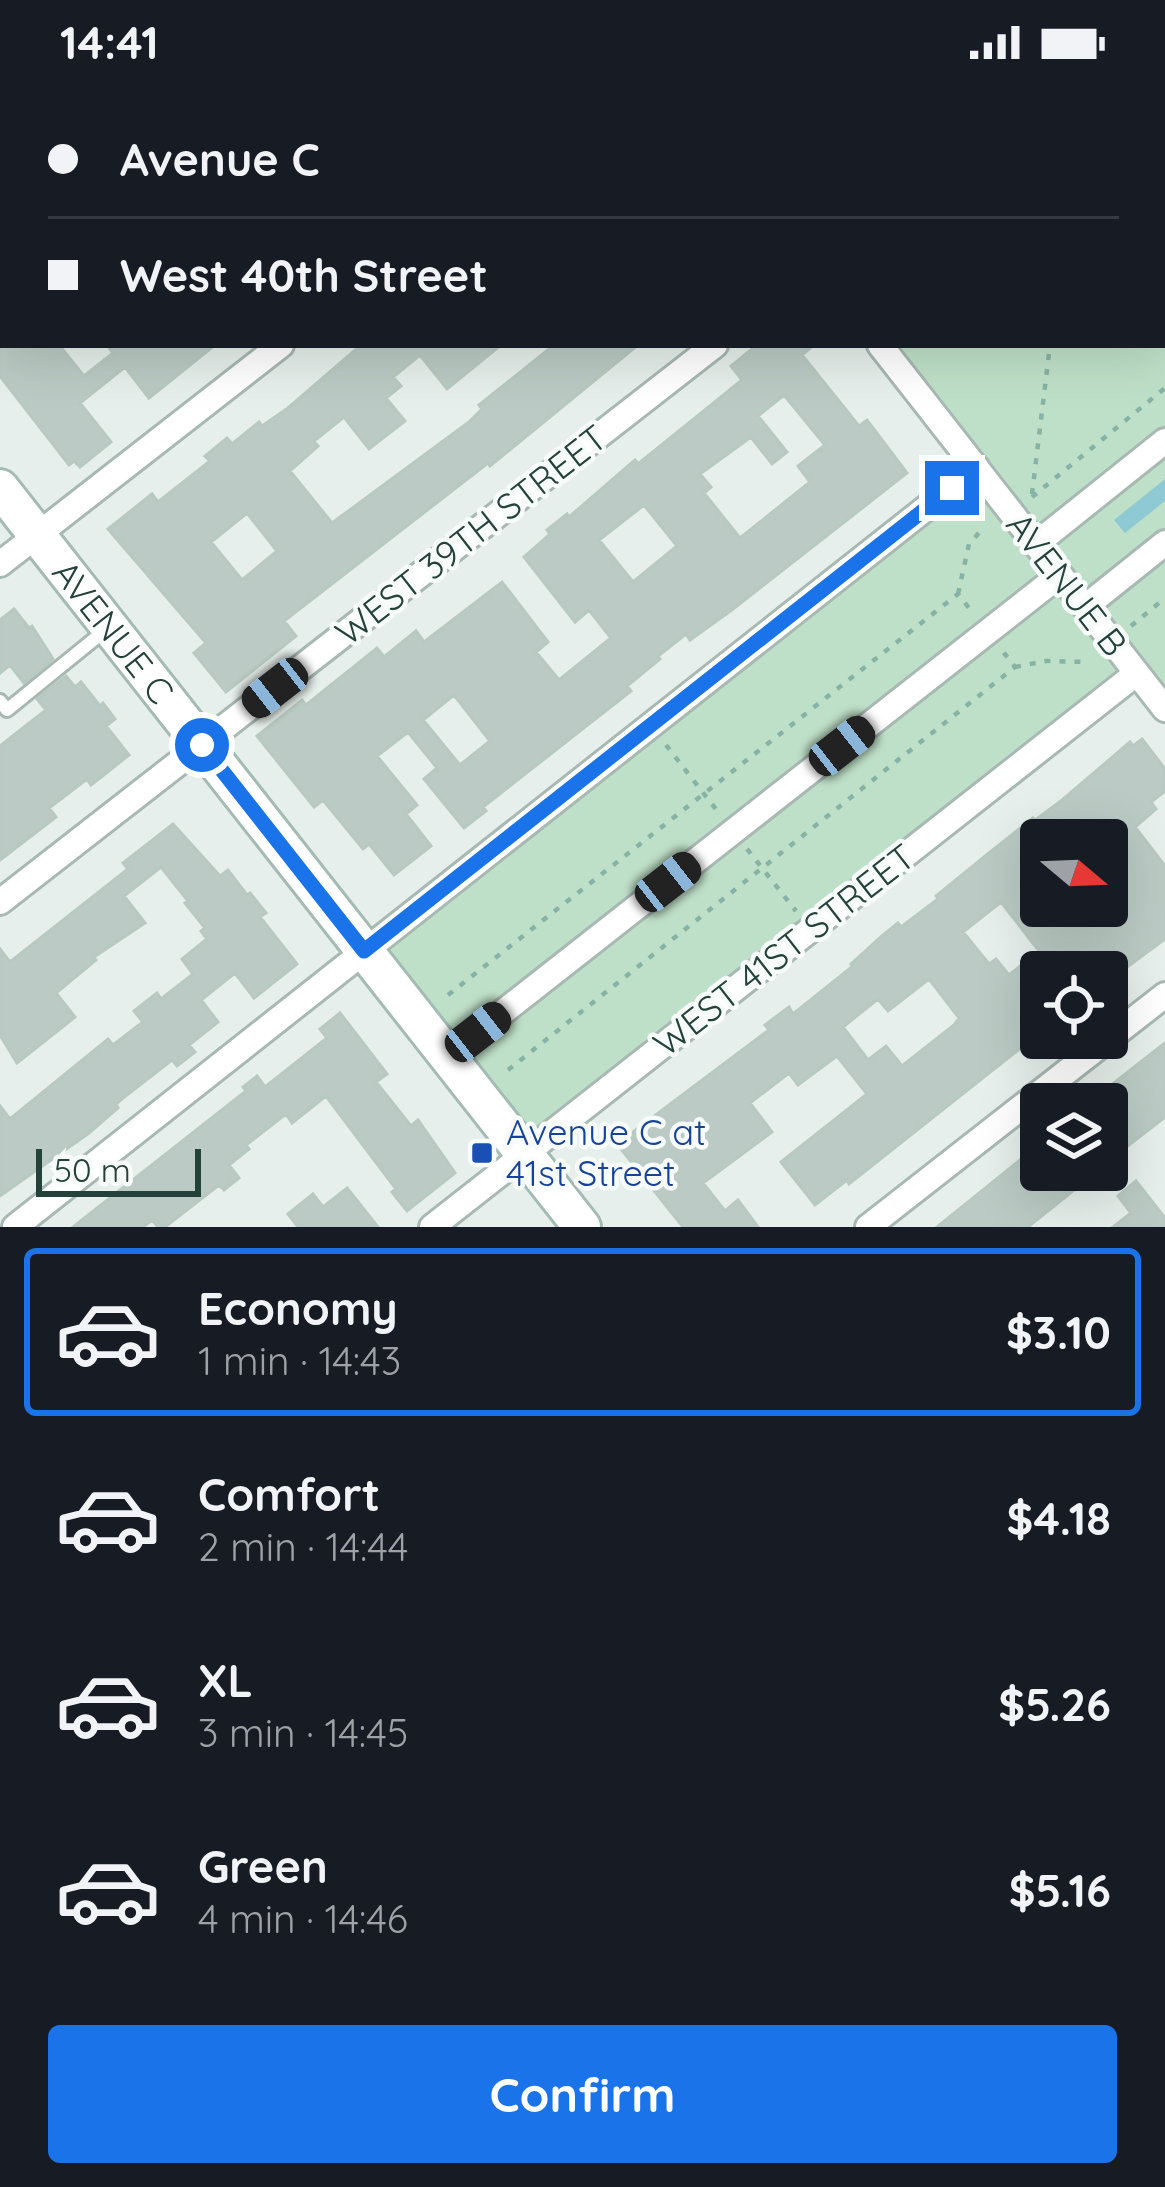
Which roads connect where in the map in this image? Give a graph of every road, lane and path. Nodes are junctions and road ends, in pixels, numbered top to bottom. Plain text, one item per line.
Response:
1 (277, 348) edge
2 (712, 348) edge
3 (882, 348) edge
4 (1050, 348) edge
5 (1165, 388) edge
6 (1165, 441) edge
7 (977, 468) junction
8 (0, 488) edge
9 (983, 527) dead end
10 (37, 535) junction
11 (1165, 543) edge
12 (1036, 544) junction
13 (0, 564) edge
14 (1060, 575) junction
15 (958, 594) junction
16 (1165, 598) edge
17 (1085, 607) junction
18 (973, 613) dead end
19 (1131, 626) dead end
20 (109, 627) junction
21 (1001, 649) dead end
22 (1089, 662) dead end
23 (1015, 667) junction
24 (1137, 673) junction
25 (0, 701) edge
26 (1165, 709) edge
27 (202, 745) junction
28 (0, 902) edge
29 (364, 951) junction
30 (1165, 994) edge
31 (448, 995) dead end
32 (447, 1056) junction
33 (508, 1070) dead end
34 (524, 1154) junction
35 (15, 1227) edge
36 (432, 1227) edge
37 (582, 1227) edge
38 (868, 1227) edge

1 - 10 street
2 - 27 street, WEST 39TH STREET
3 - 7 street, AVENUE B
4 - 5 path
6 - 12 street
7 - 12 street, AVENUE B
7 - 29 street
8 - 10 main road, AVENUE C
9 - 15 path
10 - 13 street
10 - 20 main road, AVENUE C
11 - 17 street
12 - 14 street, AVENUE B
14 - 17 street, AVENUE B
14 - 32 street
15 - 18 path
15 - 31 path
16 - 19 path
17 - 24 street, AVENUE B
20 - 25 lane
20 - 27 main road, AVENUE C
21 - 23 path
22 - 23 path
23 - 33 path
24 - 26 street, AVENUE B
24 - 34 street, WEST 41ST STREET
27 - 28 street, WEST 39TH STREET
27 - 29 main road, AVENUE C
29 - 32 main road, AVENUE C
29 - 35 street
30 - 38 street
32 - 34 main road, AVENUE C
34 - 36 street, WEST 41ST STREET
34 - 37 main road, AVENUE C

